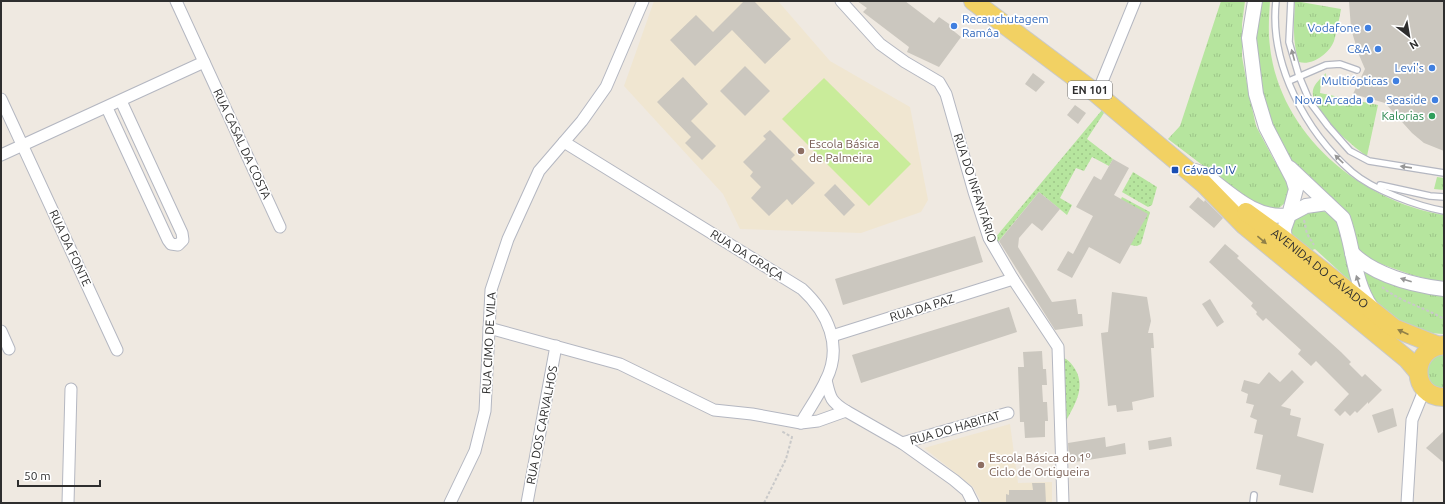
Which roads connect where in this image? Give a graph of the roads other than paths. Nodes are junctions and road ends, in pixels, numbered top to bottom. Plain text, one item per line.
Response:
1 (176, 1) edge
2 (643, 1) edge
3 (841, 1) edge
4 (973, 1) edge
5 (1135, 1) edge
6 (1255, 1) edge
7 (1276, 1) edge
8 (1291, 1) edge
9 (204, 62) junction
10 (1357, 70) dead end
11 (1298, 76) junction
12 (1289, 81) junction
13 (1097, 94) junction
14 (1, 99) edge
15 (121, 101) junction
16 (107, 108) junction
17 (564, 142) junction
18 (22, 145) junction
19 (1, 155) edge
20 (1283, 160) junction
21 (1185, 168) junction
22 (1444, 173) edge
23 (1370, 183) junction
24 (1204, 184) junction
25 (1444, 197) edge
26 (1327, 203) junction
27 (1444, 211) edge
28 (1289, 215) junction
29 (280, 227) dead end
30 (1283, 239) junction
31 (1352, 253) junction
32 (1289, 263) junction
33 (1013, 279) junction
34 (1444, 289) edge
35 (1377, 315) junction
36 (489, 328) junction
37 (1, 331) edge
38 (832, 336) junction
39 (556, 346) junction
40 (1441, 346) edge
41 (9, 349) dead end
42 (117, 350) dead end
43 (826, 380) junction
44 (72, 389) dead end
45 (1434, 391) edge
46 (846, 410) junction
47 (1008, 413) dead end
48 (801, 423) junction
49 (902, 443) junction
50 (1254, 495) dead end
51 (68, 503) edge
52 (450, 503) edge
53 (527, 503) edge
54 (973, 503) edge
55 (1063, 503) edge
56 (1253, 503) edge
57 (1406, 503) edge

1 - 9 street, RUA CASAL DA COSTA
2 - 17 street, RUA CIMO DE VILA
3 - 33 street, RUA DO INFANTÁRIO
4 - 13 main road, AVENIDA DO CÁVADO / EN 101
5 - 13 street
6 - 20 street
7 - 12 lane
11 -> 8 lane
9 - 15 street
9 - 29 street, RUA CASAL DA COSTA
10 - 11 lane
11 - 12 lane
22 -> 11 lane
23 -> 12 lane
13 - 21 main road, AVENIDA DO CÁVADO / EN 101
14 - 18 street, RUA DA FONTE
15 - 16 street
15 - 16 street
16 - 18 street
17 - 36 street, RUA CIMO DE VILA
17 - 38 street, RUA DA GRAÇA
18 - 19 street
18 - 42 street, RUA DA FONTE
20 - 26 street
20 - 28 street
21 - 24 main road, AVENIDA DO CÁVADO / EN 101
21 - 28 street
23 - 25 lane
23 - 27 lane
24 - 30 main road, AVENIDA DO CÁVADO / EN 101
24 -> 32 main road, AVENIDA DO CÁVADO / EN 101
26 - 28 street
26 - 31 street
28 - 30 street
30 - 32 street
30 - 35 main road, AVENIDA DO CÁVADO / EN 101
34 -> 31 street
35 -> 31 street
32 - 45 main road, AVENIDA DO CÁVADO / EN 101
33 - 38 street, RUA DA PAZ
33 - 55 street, RUA DO INFANTÁRIO
40 -> 35 main road, AVENIDA DO CÁVADO / EN 101
36 - 39 street
36 - 52 street, RUA CIMO DE VILA
37 - 41 street
38 - 43 street, RUA DA GRAÇA
39 - 48 street
39 - 53 street, RUA DOS CARVALHOS
40 - 45 main road, AVENIDA DO CÁVADO / EN 101
43 - 46 street
43 - 48 street, RUA DA GRAÇA
44 - 51 street
45 - 57 street
46 - 48 street
46 - 49 street
47 - 49 street, RUA DO HABITAT
49 - 54 street
50 - 56 lane

